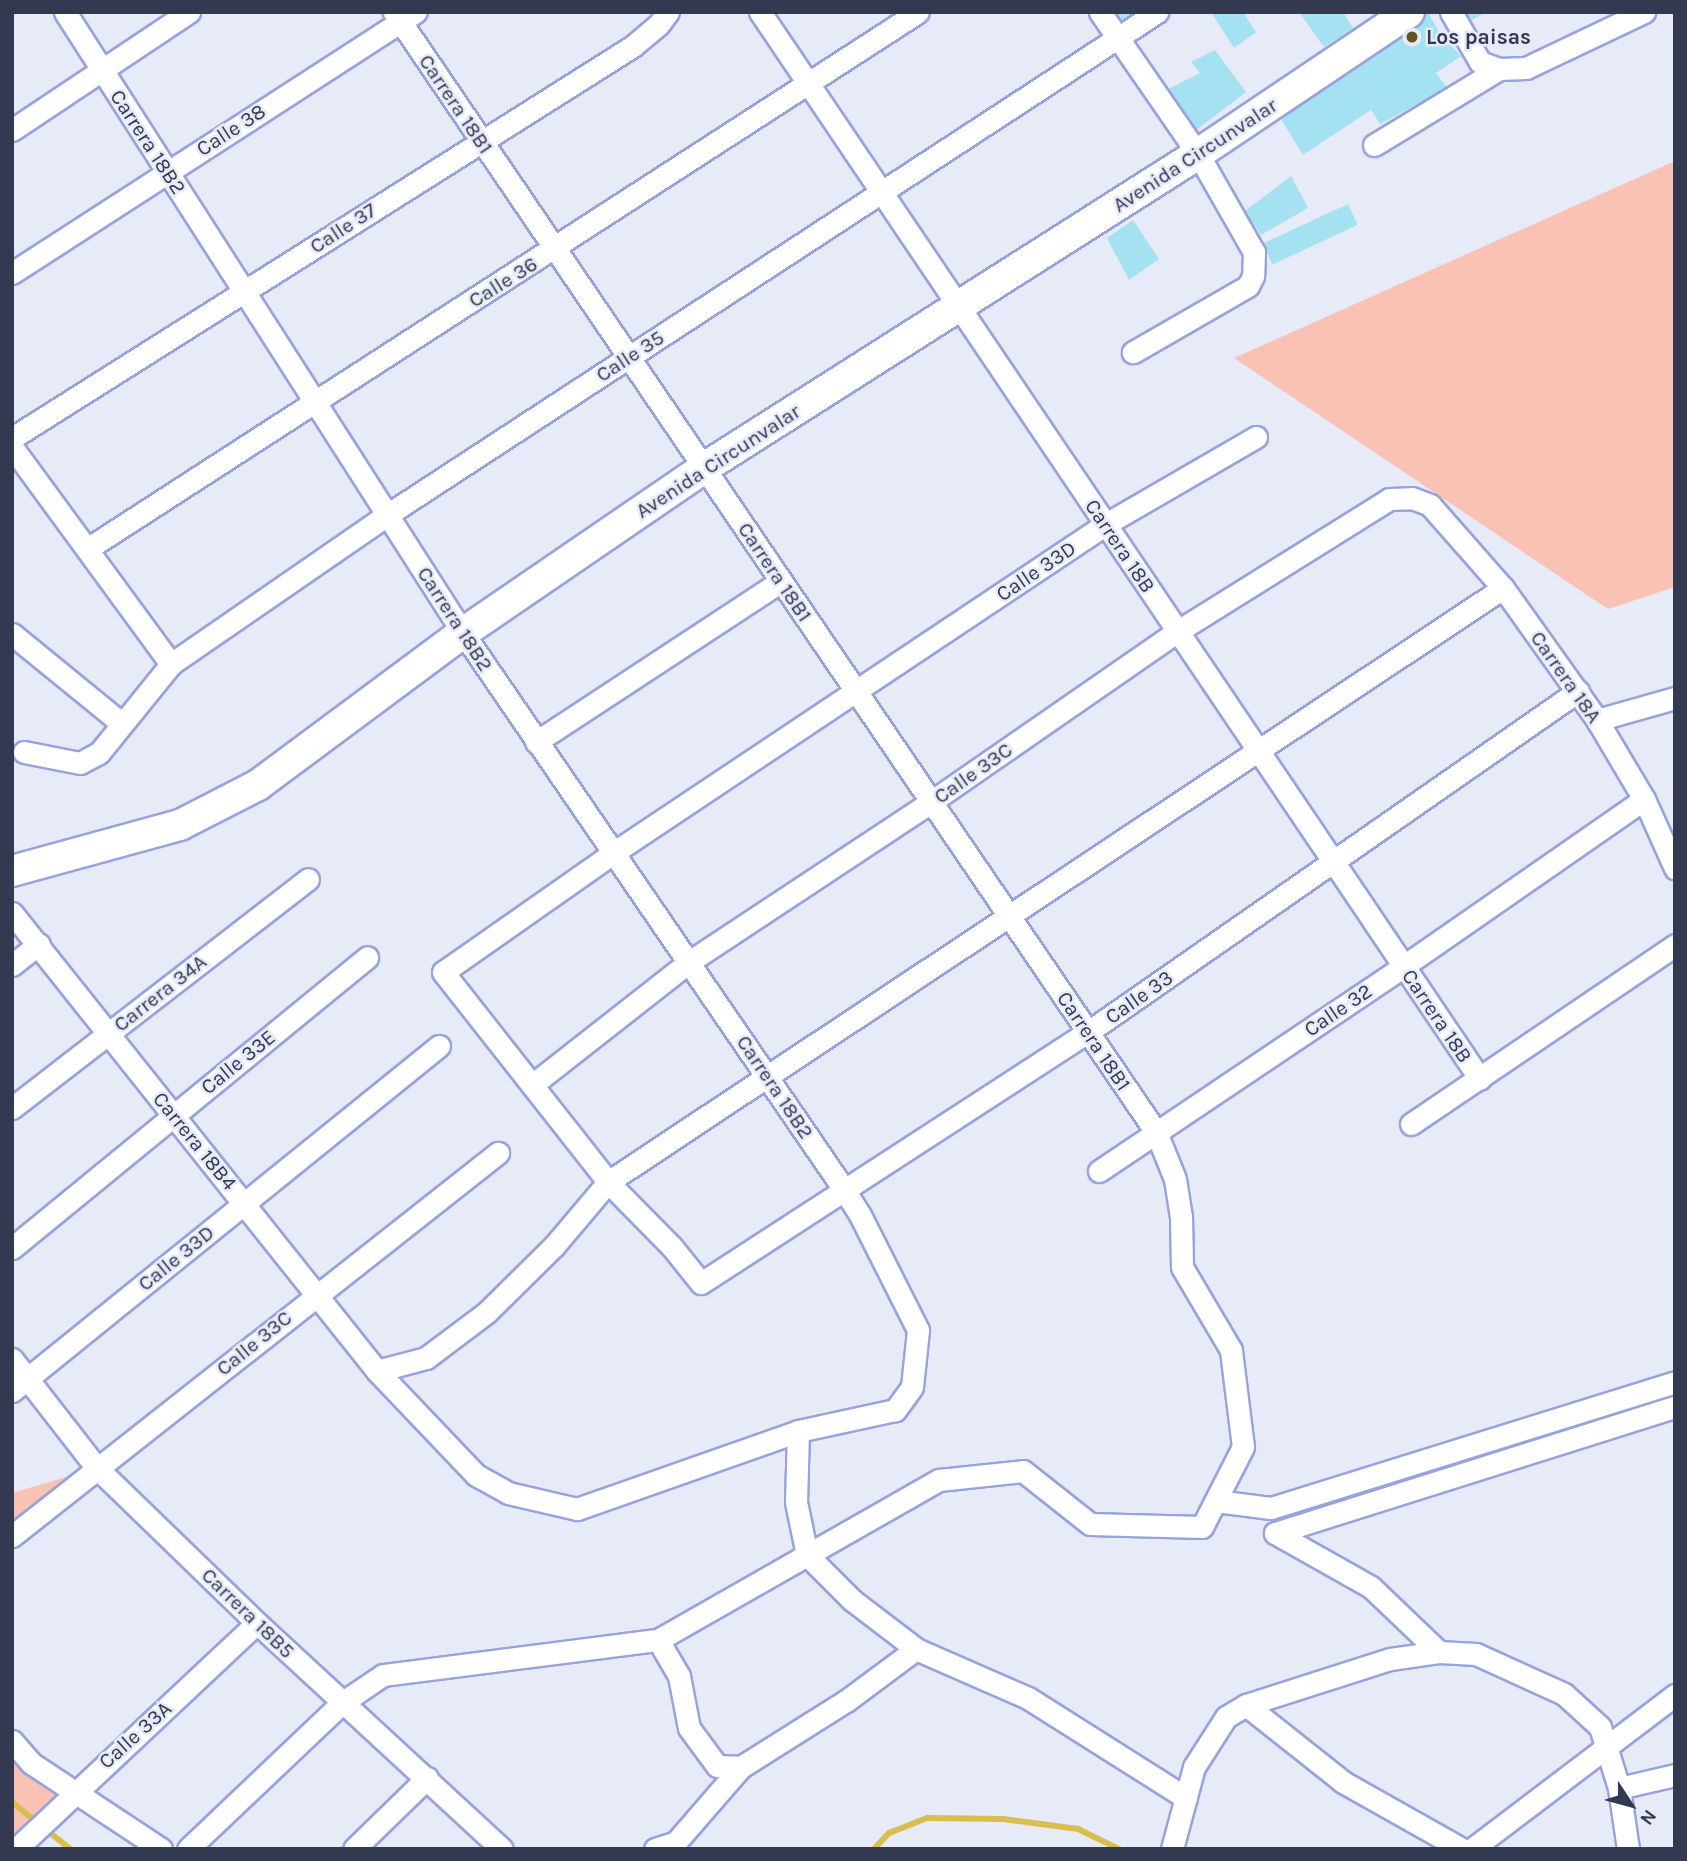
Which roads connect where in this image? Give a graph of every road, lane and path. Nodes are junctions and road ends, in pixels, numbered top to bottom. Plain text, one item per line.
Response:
1 (65, 12) edge
2 (189, 12) edge
3 (668, 12) edge
4 (760, 12) edge
5 (918, 12) edge
6 (1100, 12) edge
7 (1157, 12) edge
8 (1409, 12) edge
9 (1451, 12) edge
10 (1644, 12) edge
11 (404, 16) edge
12 (1118, 38) junction
13 (101, 69) junction
14 (1499, 69) junction
15 (809, 85) junction
16 (12, 130) edge
17 (480, 140) junction
18 (1374, 145) dead end
19 (1198, 155) junction
20 (167, 171) junction
21 (881, 191) junction
22 (555, 249) junction
23 (12, 273) edge
24 (244, 291) junction
25 (959, 307) junction
26 (1133, 352) dead end
27 (628, 357) junction
28 (315, 401) junction
29 (1256, 437) dead end
30 (12, 438) edge
31 (12, 447) edge
32 (704, 468) junction
33 (1430, 505) joint
34 (387, 515) junction
35 (1106, 524) junction
36 (86, 549) junction
37 (781, 581) junction
38 (1503, 588) junction
39 (1178, 631) junction
40 (463, 633) junction
41 (12, 634) edge
42 (171, 664) junction
43 (1578, 691) junction
44 (856, 692) junction
45 (1675, 698) edge
46 (1597, 720) junction
47 (121, 723) junction
48 (536, 742) junction
49 (1258, 751) junction
50 (24, 752) dead end
51 (1644, 799) junction
52 (931, 802) junction
53 (615, 852) junction
54 (1334, 863) junction
55 (1675, 868) edge
56 (12, 871) edge
57 (308, 879) dead end
58 (12, 913) edge
59 (1009, 916) junction
60 (39, 944) junction
61 (1675, 945) edge
62 (367, 957) dead end
63 (689, 962) junction
64 (12, 965) edge
65 (1404, 966) junction
66 (1088, 1032) junction
67 (109, 1033) junction
68 (439, 1046) dead end
69 (768, 1076) junction
70 (1480, 1079) junction
71 (532, 1086) junction
72 (12, 1108) edge
73 (174, 1115) junction
74 (1411, 1124) dead end
75 (1156, 1132) junction
76 (498, 1153) dead end
77 (1099, 1171) dead end
78 (608, 1182) junction
79 (845, 1191) junction
80 (244, 1203) junction
81 (12, 1248) edge
82 (317, 1293) junction
83 (12, 1359) edge
84 (377, 1371) junction
85 (1675, 1382) edge
86 (20, 1385) edge
87 (1675, 1407) edge
88 (798, 1431) junction
89 (97, 1468) junction
90 (1216, 1501) junction
91 (12, 1536) edge
92 (807, 1555) junction
93 (257, 1623) junction
94 (658, 1640) junction
95 (916, 1649) junction
96 (1439, 1651) junction
97 (1675, 1695) edge
98 (344, 1702) junction
99 (1246, 1705) junction
100 (12, 1741) edge
101 (1606, 1746) junction
102 (741, 1767) junction
103 (1675, 1775) edge
104 (427, 1778) junction
105 (1619, 1788) junction
106 (73, 1792) junction
107 (1186, 1798) junction
108 (16, 1843) edge
109 (162, 1849) edge
110 (188, 1849) edge
111 (354, 1849) edge
112 (502, 1849) edge
113 (655, 1849) edge
114 (1172, 1849) edge
115 (1462, 1849) edge
116 (1472, 1849) edge
117 (1628, 1849) edge

1 - 13 street, Carrera 18B2
2 - 13 street
3 - 17 street, Calle 37
4 - 15 street, Carrera 18B
5 - 15 street, Calle 36
6 - 12 street
7 - 12 street, Calle 35
8 - 19 main road, Avenida Circunvalar
9 - 14 street
10 - 14 street
11 - 17 street, Carrera 18B1
11 - 20 street, Calle 38
12 - 19 street
12 - 21 street, Calle 35
13 - 16 street
13 - 20 street, Carrera 18B2
14 - 18 street
15 - 21 street, Carrera 18B
15 - 22 street, Calle 36
17 - 22 street, Carrera 18B1
17 - 24 street, Calle 37
19 - 25 main road, Avenida Circunvalar
19 - 26 street
20 - 23 street, Calle 38
20 - 24 street, Carrera 18B2
21 - 25 street, Carrera 18B
21 - 27 street, Calle 35
22 - 27 street, Carrera 18B1
22 - 28 street, Calle 36
24 - 28 street, Carrera 18B2
24 - 30 street, Calle 37
25 - 32 main road, Avenida Circunvalar
25 - 35 street, Carrera 18B
27 - 32 street, Carrera 18B1
27 - 34 street, Calle 35
28 - 34 street, Carrera 18B2
28 - 36 street, Calle 36
29 - 35 street, Calle 33D
31 - 36 street
32 - 37 street, Carrera 18B1
32 - 40 main road, Avenida Circunvalar
33 - 38 street, Carrera 18A
33 - 39 street, Calle 33C
34 - 40 street, Carrera 18B2
34 - 42 street, Calle 35
35 - 39 street, Carrera 18B
35 - 44 street, Calle 33D
36 - 42 street
37 - 44 street, Carrera 18B1
37 - 48 street
38 - 43 street, Carrera 18A
38 - 49 street
39 - 49 street, Carrera 18B
39 - 52 street, Calle 33C
40 - 48 street, Carrera 18B2
40 - 56 main road, Avenida Circunvalar
41 - 47 street
42 - 47 street, Calle 35
43 - 46 street, Carrera 18A
43 - 54 street, Calle 33
44 - 52 street, Carrera 18B1
44 - 53 street
45 - 46 street
46 - 51 street, Carrera 18A
47 - 50 street, Calle 35
48 - 53 street, Carrera 18B2
49 - 54 street, Carrera 18B
49 - 59 street
51 - 55 street, Carrera 18A
51 - 65 street, Calle 32
52 - 59 street, Carrera 18B1
52 - 63 street, Calle 33C
53 - 63 street, Carrera 18B2
53 - 71 street
54 - 65 street, Carrera 18B
54 - 66 street, Calle 33
57 - 67 street, Carrera 34A
58 - 60 street, Carrera 18B4
59 - 66 street, Carrera 18B1
59 - 69 street
60 - 64 street
60 - 67 street, Carrera 18B4
61 - 70 street
62 - 73 street, Calle 33E
63 - 69 street, Carrera 18B2
63 - 71 street, Calle 33C
65 - 70 street, Carrera 18B
65 - 75 street, Calle 32
66 - 75 street, Carrera 18B1
66 - 79 street, Calle 33
67 - 72 street, Carrera 34A
67 - 73 street, Carrera 18B4
68 - 80 street, Calle 33D
69 - 78 street
69 - 79 street, Carrera 18B2
70 - 74 street
71 - 78 street
73 - 80 street, Carrera 18B4
73 - 81 street, Calle 33E
75 - 77 street, Calle 32
75 - 90 street, Carrera 18B1
76 - 82 street, Calle 33C
78 - 79 street, Calle 33
78 - 84 street
79 - 88 street, Carrera 18B2
80 - 82 street, Carrera 18B4
80 - 86 street, Calle 33D
82 - 84 street, Carrera 18B4
82 - 89 street, Calle 33C
83 - 86 street, Carrera 18B5
84 - 88 street, Carrera 18B4
85 - 90 street
86 - 89 street, Carrera 18B5
87 - 96 street
88 - 92 street
89 - 91 street, Calle 33C
89 - 93 street, Carrera 18B5
90 - 92 street, Carrera 18B1
92 - 94 street
92 - 95 street
93 - 98 street, Carrera 18B5
93 - 106 street, Calle 33A
94 - 98 street
94 - 102 street
95 - 102 street
95 - 107 street
96 - 99 street
96 - 101 street
97 - 101 street
98 - 104 street, Carrera 18B5
98 - 110 street
99 - 107 street
99 - 115 street
100 - 106 street
101 - 105 street
101 - 116 street
102 - 113 street
103 - 105 street
104 - 111 street
104 - 112 street, Carrera 18B5
105 - 117 street
106 - 108 street, Calle 33A
106 - 109 street
107 - 114 street

